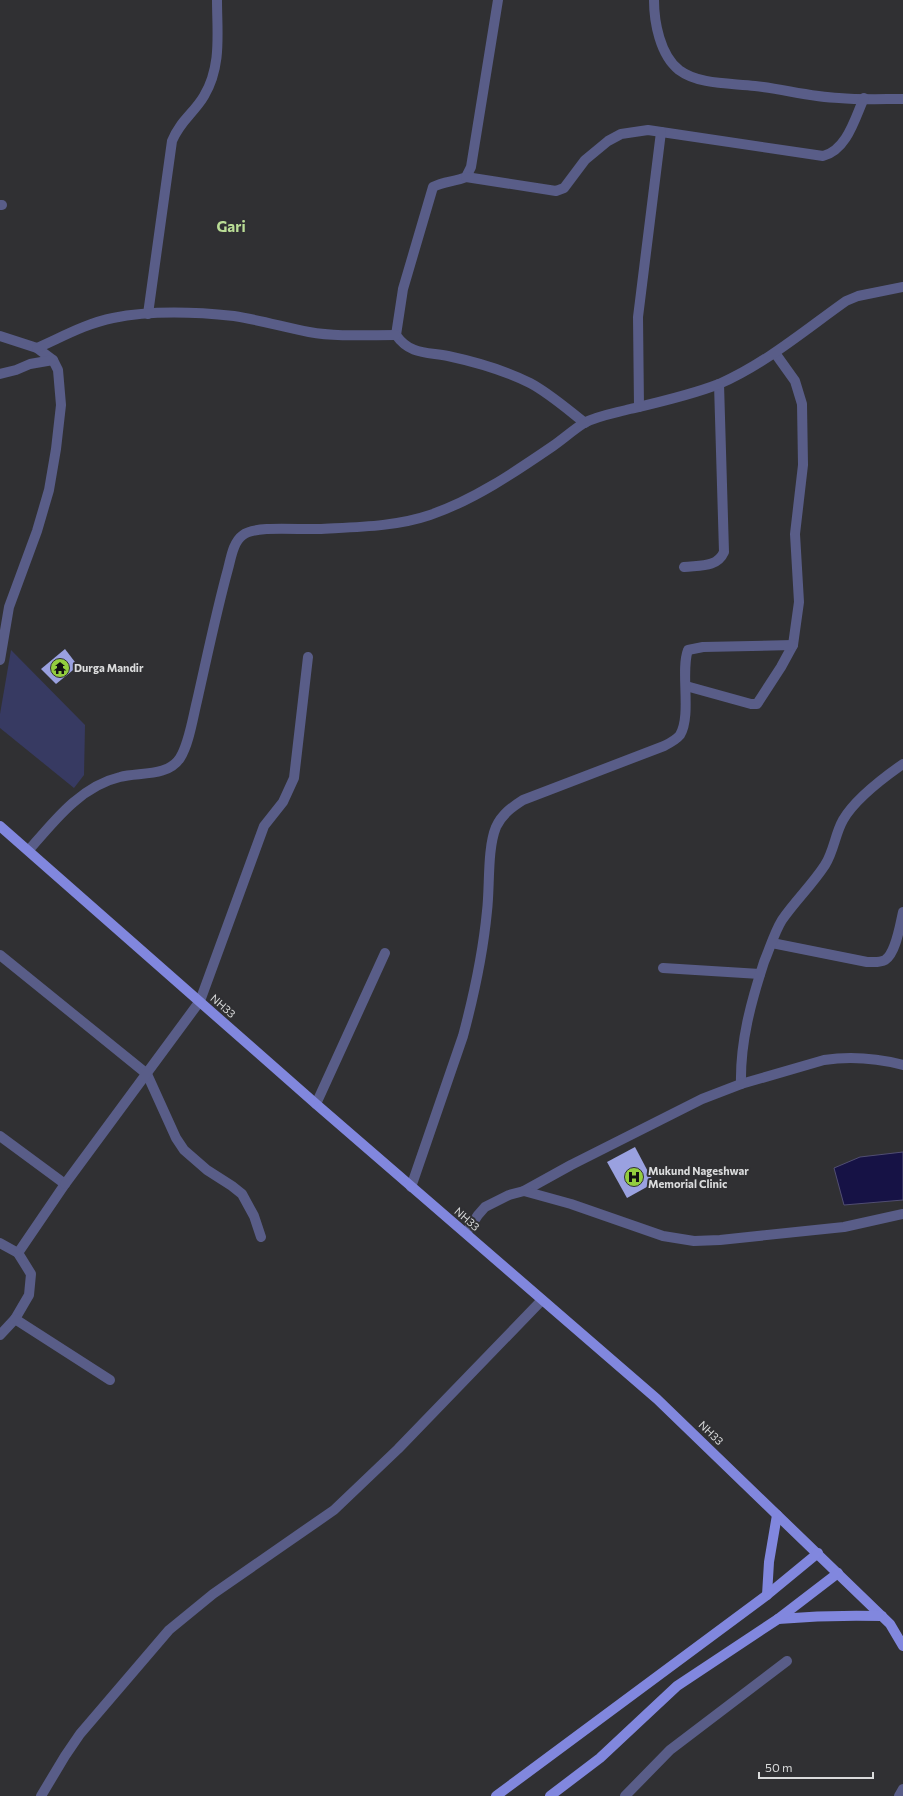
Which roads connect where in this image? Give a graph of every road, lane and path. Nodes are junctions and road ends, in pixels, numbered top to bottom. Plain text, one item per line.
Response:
1 (217, 0) edge
2 (498, 0) edge
3 (654, 0) edge
4 (864, 98) junction
5 (903, 98) edge
6 (662, 132) junction
7 (466, 177) junction
8 (903, 287) edge
9 (148, 314) junction
10 (396, 335) junction
11 (0, 336) edge
12 (38, 348) junction
13 (775, 353) junction
14 (53, 360) junction
15 (0, 374) edge
16 (718, 384) junction
17 (639, 407) junction
18 (585, 423) junction
19 (684, 566) dead end
20 (793, 645) junction
21 (308, 657) dead end
22 (0, 660) edge
23 (686, 686) junction
24 (903, 764) edge
25 (0, 826) edge
26 (29, 850) junction
27 (903, 912) edge
28 (772, 943) junction
29 (385, 953) dead end
30 (0, 955) edge
31 (663, 968) dead end
32 (760, 974) junction
33 (200, 1001) junction
34 (903, 1065) edge
35 (147, 1074) junction
36 (741, 1084) junction
37 (316, 1104) junction
38 (0, 1136) edge
39 (66, 1184) junction
40 (411, 1187) junction
41 (524, 1191) junction
42 (903, 1214) edge
43 (466, 1233) junction
44 (261, 1237) dead end
45 (0, 1243) edge
46 (18, 1252) junction
47 (542, 1300) junction
48 (15, 1319) junction
49 (0, 1335) edge
50 (110, 1380) dead end
51 (777, 1515) junction
52 (818, 1553) junction
53 (838, 1573) junction
54 (767, 1595) junction
55 (882, 1616) junction
56 (778, 1619) junction
57 (898, 1631) edge
58 (903, 1646) edge
59 (787, 1660) dead end
60 (903, 1788) edge
61 (41, 1796) edge
62 (496, 1796) edge
63 (550, 1796) edge
64 (625, 1796) edge
65 (899, 1796) edge

1 - 9 street
2 - 7 street
3 - 4 street
4 - 5 street
4 - 6 street
6 - 7 street
6 - 17 street
7 - 10 street
8 - 13 street
9 - 10 street
9 - 12 street
10 - 18 street
11 - 12 street
12 - 14 street
13 - 16 street
13 - 20 street
14 - 15 street
14 - 22 street
16 - 17 street
16 - 19 street
17 - 18 street
18 - 26 street
20 - 23 street
20 - 23 street
21 - 33 street
23 - 40 street
24 - 28 street
25 - 26 main road, NH33
26 - 33 main road, NH33
27 - 28 street
28 - 32 street
29 - 37 street
30 - 35 street
31 - 32 street
32 - 36 street
33 - 35 street
33 - 37 main road, NH33
34 - 36 street
35 - 39 street
35 - 44 street
36 - 41 street
37 - 40 main road, NH33
38 - 39 street
39 - 46 street
40 - 43 main road, NH33
41 - 42 street
41 - 43 street
43 - 47 main road, NH33
45 - 46 street
46 - 48 street
47 - 51 main road, NH33
47 - 61 street
48 - 49 street
48 - 50 street
51 - 52 main road, NH33
51 - 54 main road
52 - 53 main road, NH33
52 - 54 main road
53 - 55 main road, NH33
53 - 56 main road
54 - 62 main road
55 - 56 main road
55 - 57 main road, NH33
56 - 63 main road
57 - 58 main road, NH33
59 - 64 street
60 - 65 street

